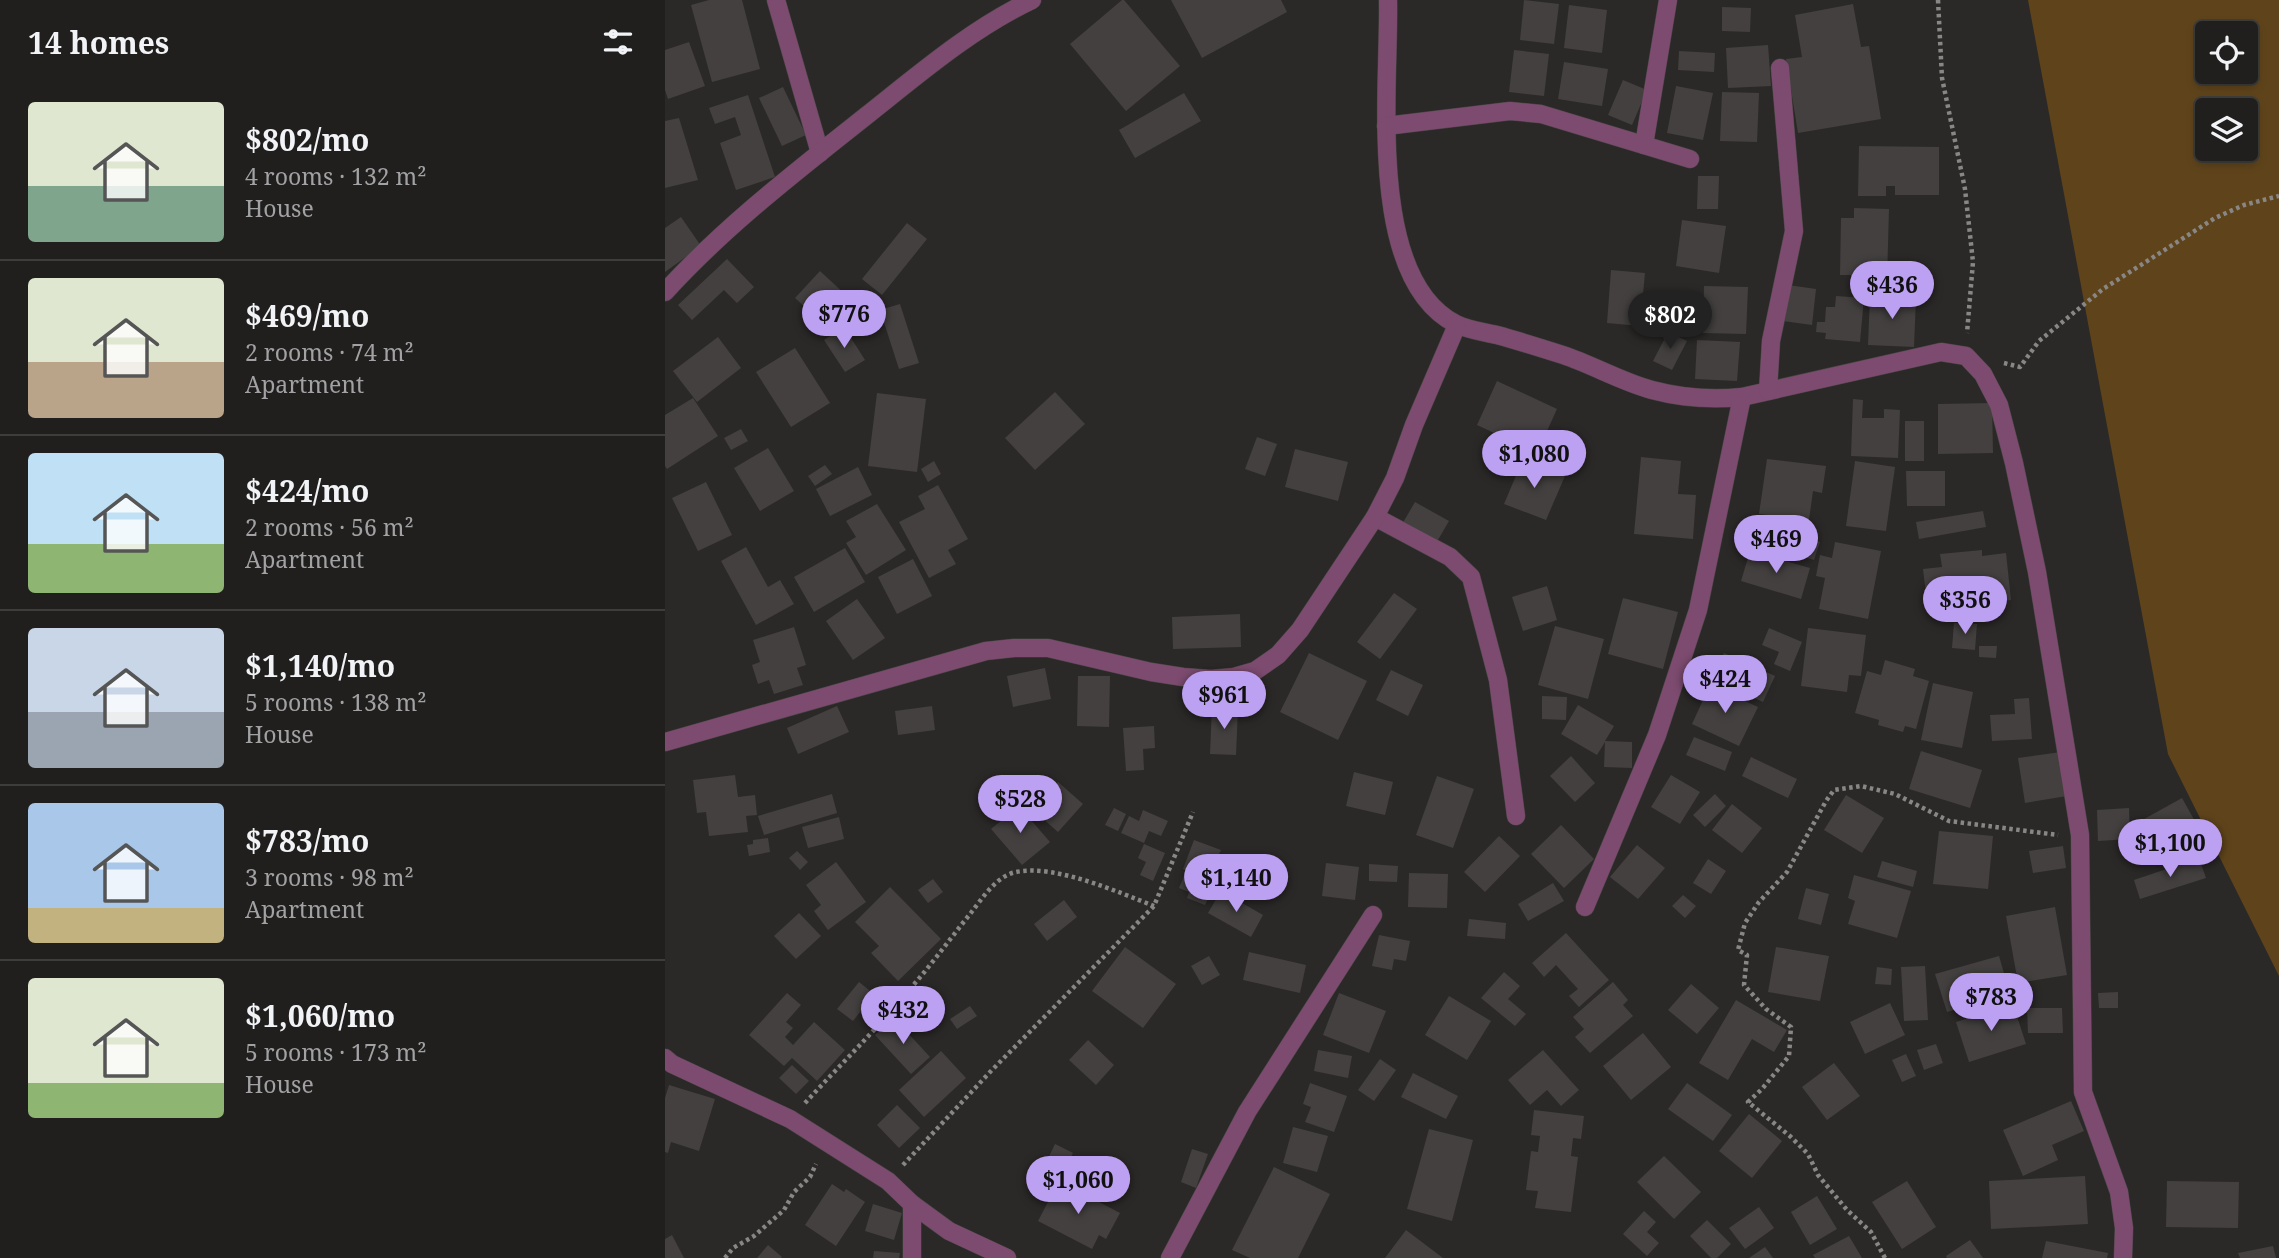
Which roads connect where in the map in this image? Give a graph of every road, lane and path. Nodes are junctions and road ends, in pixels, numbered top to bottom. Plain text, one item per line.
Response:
1 (776, 0) edge
2 (1032, 0) edge
3 (1388, 0) edge
4 (1668, 0) edge
5 (1938, 0) edge
6 (1780, 68) dead end
7 (1386, 126) junction
8 (1644, 145) junction
9 (820, 153) junction
10 (1690, 159) dead end
11 (2279, 196) edge
12 (665, 292) edge
13 (1457, 325) junction
14 (1966, 356) junction
15 (1768, 391) junction
16 (1742, 397) junction
17 (1375, 517) junction
18 (665, 742) edge
19 (1193, 812) dead end
20 (1516, 816) dead end
21 (2080, 835) junction
22 (1154, 906) junction
23 (1585, 907) dead end
24 (1373, 915) dead end
25 (665, 1058) edge
26 (790, 1119) junction
27 (826, 1141) junction
28 (888, 1181) junction
29 (912, 1204) junction
30 (725, 1258) edge
31 (912, 1258) edge
32 (1007, 1258) edge
33 (1170, 1258) edge
34 (1885, 1258) edge
35 (2123, 1258) edge

1 - 9 street
2 - 9 street
3 - 7 street
4 - 8 street
5 - 14 path
6 - 15 street
7 - 8 street
7 - 13 street
8 - 10 street
9 - 12 street
11 - 14 path
13 - 16 street
13 - 17 street
14 - 15 street
14 - 21 street
15 - 16 street
16 - 23 street
17 - 18 street
17 - 20 street
19 - 22 path
21 - 34 path
21 - 35 street
22 - 26 path
22 - 28 path
24 - 33 street
25 - 26 street
26 - 27 street
27 - 28 street
27 - 30 path
28 - 29 street
29 - 31 street
29 - 32 street

